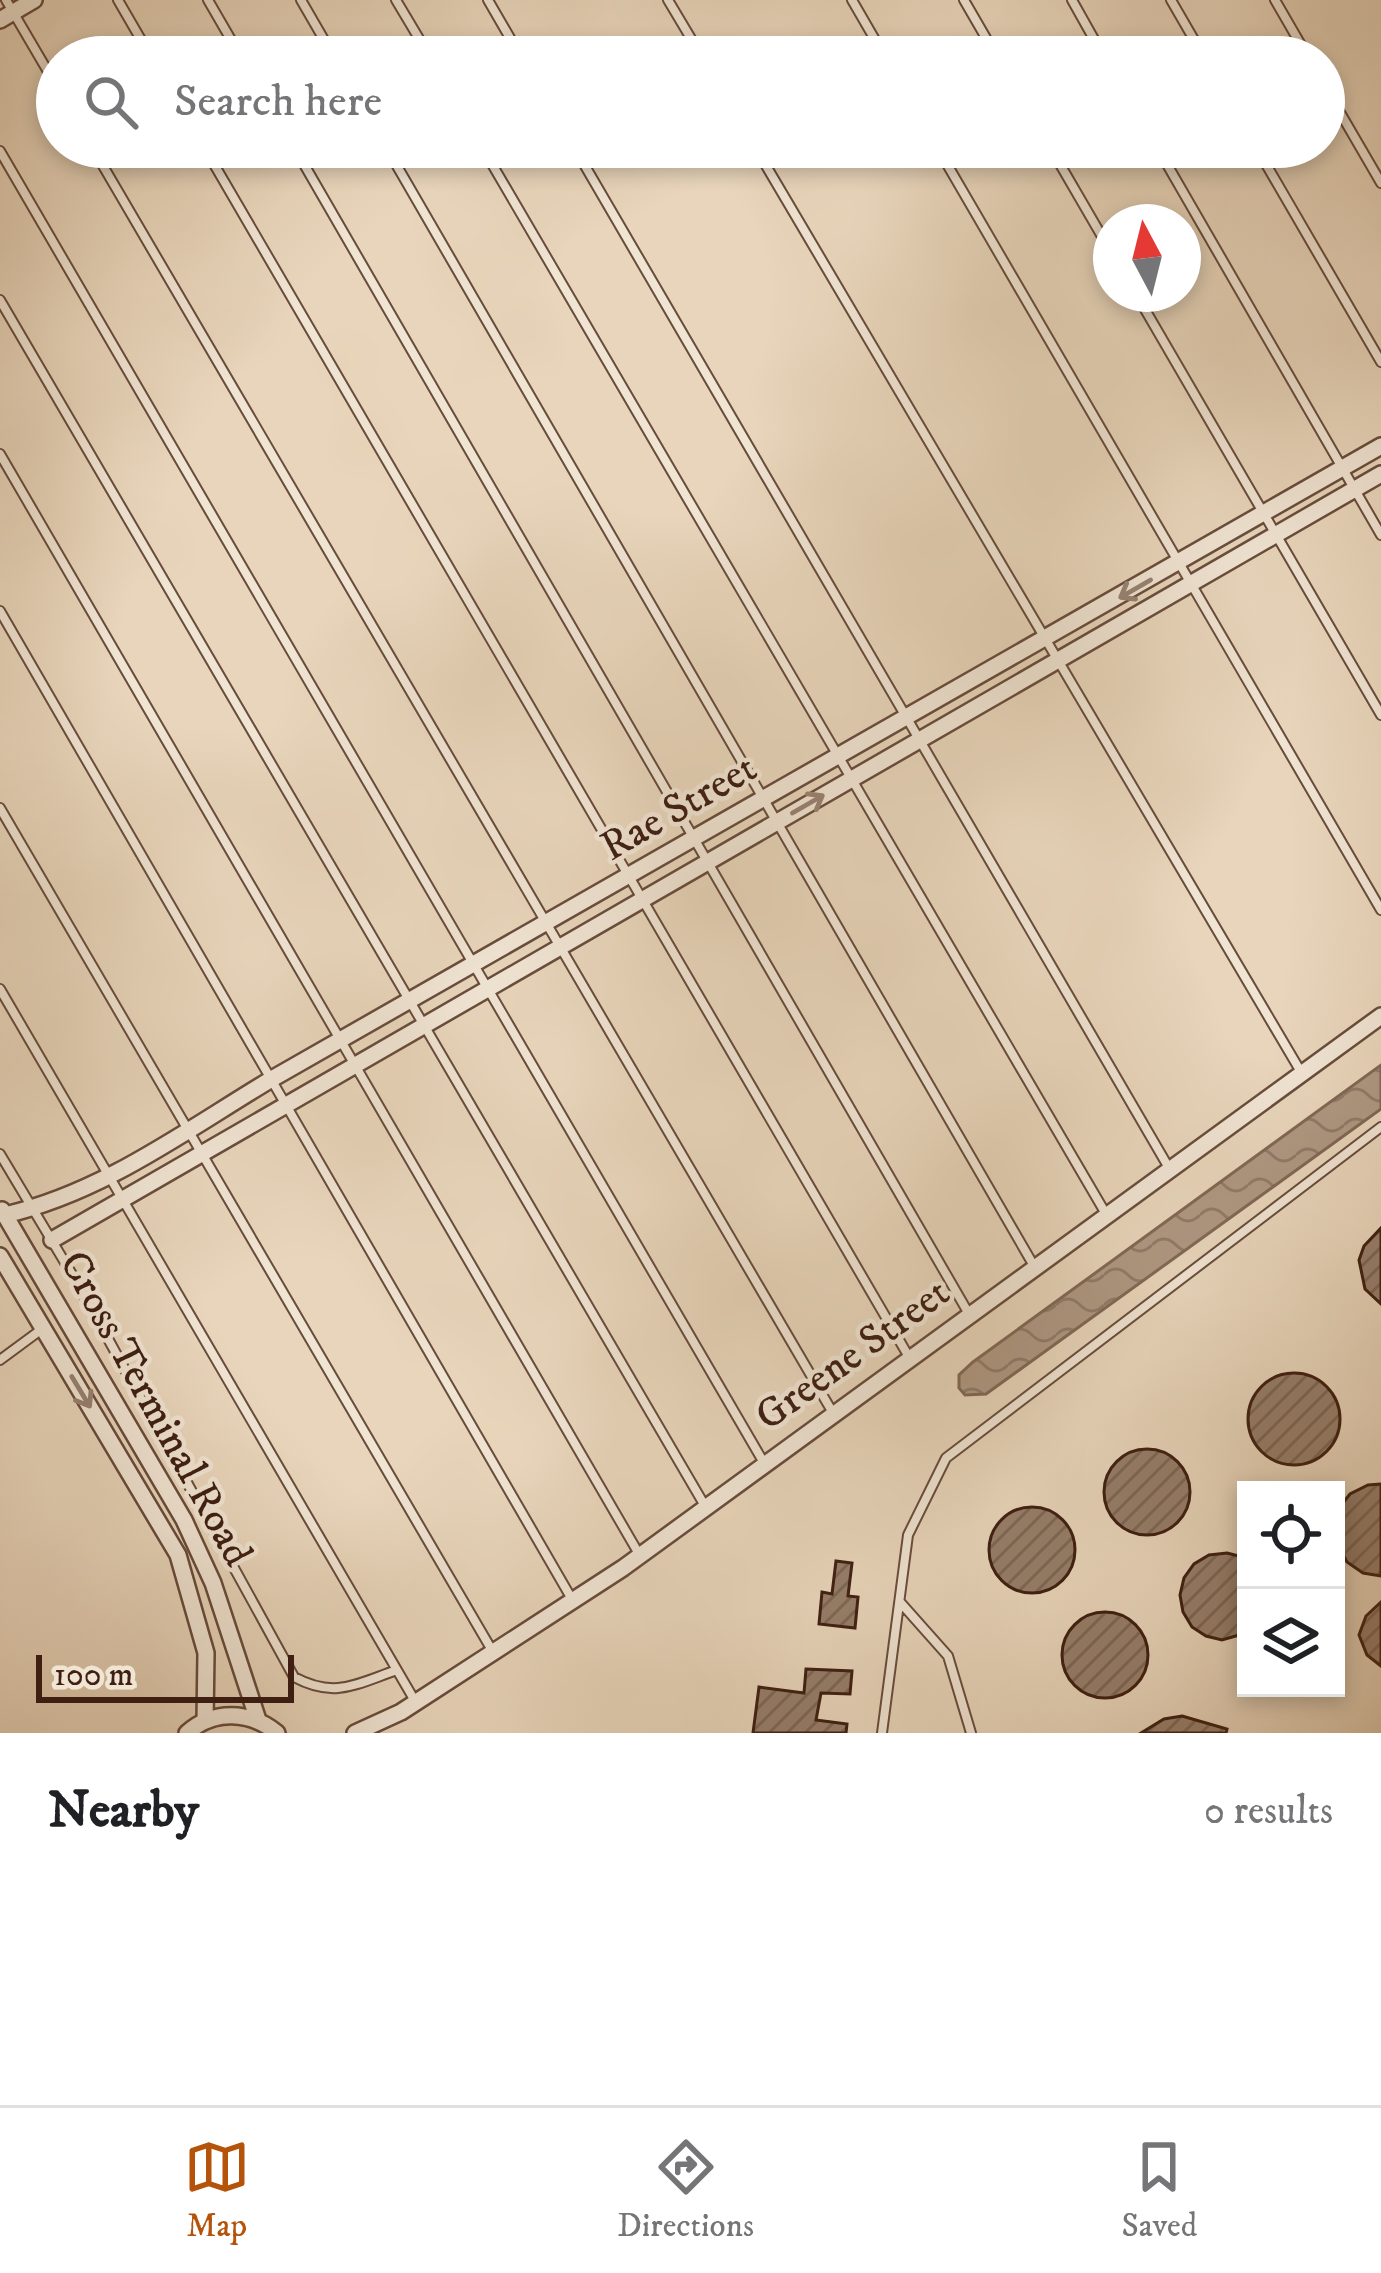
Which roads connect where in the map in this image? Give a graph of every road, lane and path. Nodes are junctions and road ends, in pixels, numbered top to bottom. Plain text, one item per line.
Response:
1 (34, 0) edge
2 (118, 0) edge
3 (208, 0) edge
4 (302, 0) edge
5 (396, 0) edge
6 (488, 0) edge
7 (668, 0) edge
8 (852, 0) edge
9 (964, 0) edge
10 (1072, 0) edge
11 (1171, 0) edge
12 (1275, 0) edge
13 (7, 11) edge
14 (139, 36) edge
15 (229, 36) edge
16 (322, 36) edge
17 (417, 36) edge
18 (509, 36) edge
19 (689, 36) edge
20 (873, 36) edge
21 (985, 36) edge
22 (1093, 36) edge
23 (1192, 36) edge
24 (1296, 36) edge
25 (36, 55) edge
26 (1345, 121) edge
27 (0, 151) edge
28 (104, 168) edge
29 (216, 168) edge
30 (306, 168) edge
31 (398, 168) edge
32 (494, 168) edge
33 (586, 168) edge
34 (767, 168) edge
35 (949, 168) edge
36 (1062, 168) edge
37 (1168, 168) edge
38 (1268, 168) edge
39 (1381, 183) edge
40 (1093, 221) edge
41 (0, 300) edge
42 (1146, 312) edge
43 (1381, 362) edge
44 (1381, 446) edge
45 (0, 454) edge
46 (1342, 468) junction
47 (1381, 474) edge
48 (1355, 490) junction
49 (1264, 514) junction
50 (1276, 535) junction
51 (1381, 535) edge
52 (1179, 563) junction
53 (1191, 584) junction
54 (0, 610) edge
55 (1046, 640) junction
56 (1058, 660) junction
57 (1381, 715) edge
58 (907, 718) junction
59 (920, 740) junction
60 (838, 758) junction
61 (850, 780) junction
62 (762, 802) junction
63 (0, 808) edge
64 (775, 824) junction
65 (694, 838) junction
66 (708, 862) junction
67 (629, 878) junction
68 (642, 900) junction
69 (1381, 910) edge
70 (546, 926) junction
71 (559, 948) junction
72 (473, 966) junction
73 (0, 989) edge
74 (487, 990) junction
75 (411, 1003) junction
76 (1381, 1016) edge
77 (425, 1026) junction
78 (340, 1043) junction
79 (353, 1066) junction
80 (1302, 1073) junction
81 (270, 1080) junction
82 (285, 1106) junction
83 (1381, 1127) edge
84 (188, 1130) junction
85 (0, 1154) edge
86 (202, 1154) junction
87 (1170, 1169) junction
88 (109, 1177) junction
89 (122, 1200) junction
90 (32, 1209) junction
91 (2, 1211) edge
92 (1106, 1216) junction
93 (52, 1240) junction
94 (0, 1256) edge
95 (1035, 1268) junction
96 (969, 1316) junction
97 (43, 1328) junction
98 (910, 1359) junction
99 (0, 1360) edge
100 (834, 1414) junction
101 (765, 1465) junction
102 (706, 1508) junction
103 (640, 1556) junction
104 (898, 1601) junction
105 (573, 1602) junction
106 (494, 1653) junction
107 (397, 1670) junction
108 (416, 1702) junction
109 (258, 1720) junction
110 (205, 1721) junction
111 (187, 1733) edge
112 (277, 1733) edge
113 (355, 1733) edge
114 (882, 1733) edge
115 (971, 1733) edge

1 - 13 street
2 - 14 lane
3 - 15 lane
4 - 16 lane
5 - 17 lane
6 - 18 lane
7 - 19 lane
8 - 20 lane
9 - 21 lane
10 - 22 lane
11 - 23 lane
12 - 24 lane
13 - 25 lane
26 - 39 lane
27 - 72 lane
28 - 70 lane
29 - 67 lane
30 - 65 lane
31 - 62 lane
32 - 60 lane
33 - 58 lane
34 - 55 lane
35 - 52 lane
36 - 40 lane
37 - 46 lane
38 - 43 lane
41 - 75 lane
42 - 49 lane
44 - 46 street, Rae Street
45 - 78 lane
46 - 48 lane
46 - 49 street, Rae Street
47 - 48 street, Rae Street
48 - 50 street, Rae Street
48 - 51 lane
49 - 50 lane
49 - 52 street, Rae Street
50 - 53 street, Rae Street
50 - 57 lane
52 - 53 lane
52 -> 55 street, Rae Street
53 - 56 street, Rae Street
53 - 69 lane
54 - 81 lane
55 - 56 lane
55 - 58 street, Rae Street
56 - 59 street, Rae Street
56 - 80 lane
58 - 59 lane
58 - 60 street, Rae Street
59 - 61 street, Rae Street
59 - 87 lane
60 - 61 lane
60 - 62 street, Rae Street
64 -> 61 street, Rae Street
61 - 92 lane
62 - 64 lane
62 - 65 street, Rae Street
63 - 84 lane
64 - 66 street, Rae Street
64 - 95 lane
65 - 66 lane
65 - 67 street, Rae Street
66 - 68 street, Rae Street
66 - 96 lane
67 - 68 lane
67 - 70 street, Rae Street
68 - 71 street, Rae Street
68 - 98 lane
70 - 71 lane
70 - 72 street, Rae Street
71 - 74 street, Rae Street
71 - 100 lane
72 - 74 lane
72 - 75 street, Rae Street
73 - 88 lane
74 - 77 street, Rae Street
74 - 101 lane
75 - 77 lane
75 - 78 street, Rae Street
76 - 80 street, Greene Street
77 - 79 street, Rae Street
77 - 102 lane
78 - 79 lane
78 - 81 street, Rae Street
79 - 82 street, Rae Street
79 - 103 lane
80 - 87 street, Greene Street
81 - 82 lane
81 - 84 street, Rae Street
82 - 86 street, Rae Street
82 - 105 lane
83 - 104 lane
84 - 86 lane
84 - 88 street, Rae Street
85 - 90 lane
86 - 89 street, Rae Street
86 - 106 lane
87 - 92 street, Greene Street
88 - 89 lane
88 - 90 street, Rae Street
89 - 93 street, Rae Street
89 - 107 lane
90 - 91 street, Rae Street
90 - 93 lane
91 - 109 street, Cross Terminal Road
92 - 95 street, Greene Street
93 - 107 lane
94 - 97 street, Cross Terminal Road
95 - 96 street, Greene Street
96 - 98 street, Greene Street
97 - 99 lane
97 -> 110 street, Cross Terminal Road
98 - 100 street, Greene Street
100 - 101 street, Greene Street
101 - 102 street, Greene Street
102 - 103 street, Greene Street
103 - 105 street, Greene Street
104 - 114 lane
104 - 115 lane
105 - 106 street, Greene Street
106 - 108 street, Greene Street
107 - 108 lane
108 - 113 street, Greene Street
109 - 110 street
109 - 112 street
110 - 111 street

